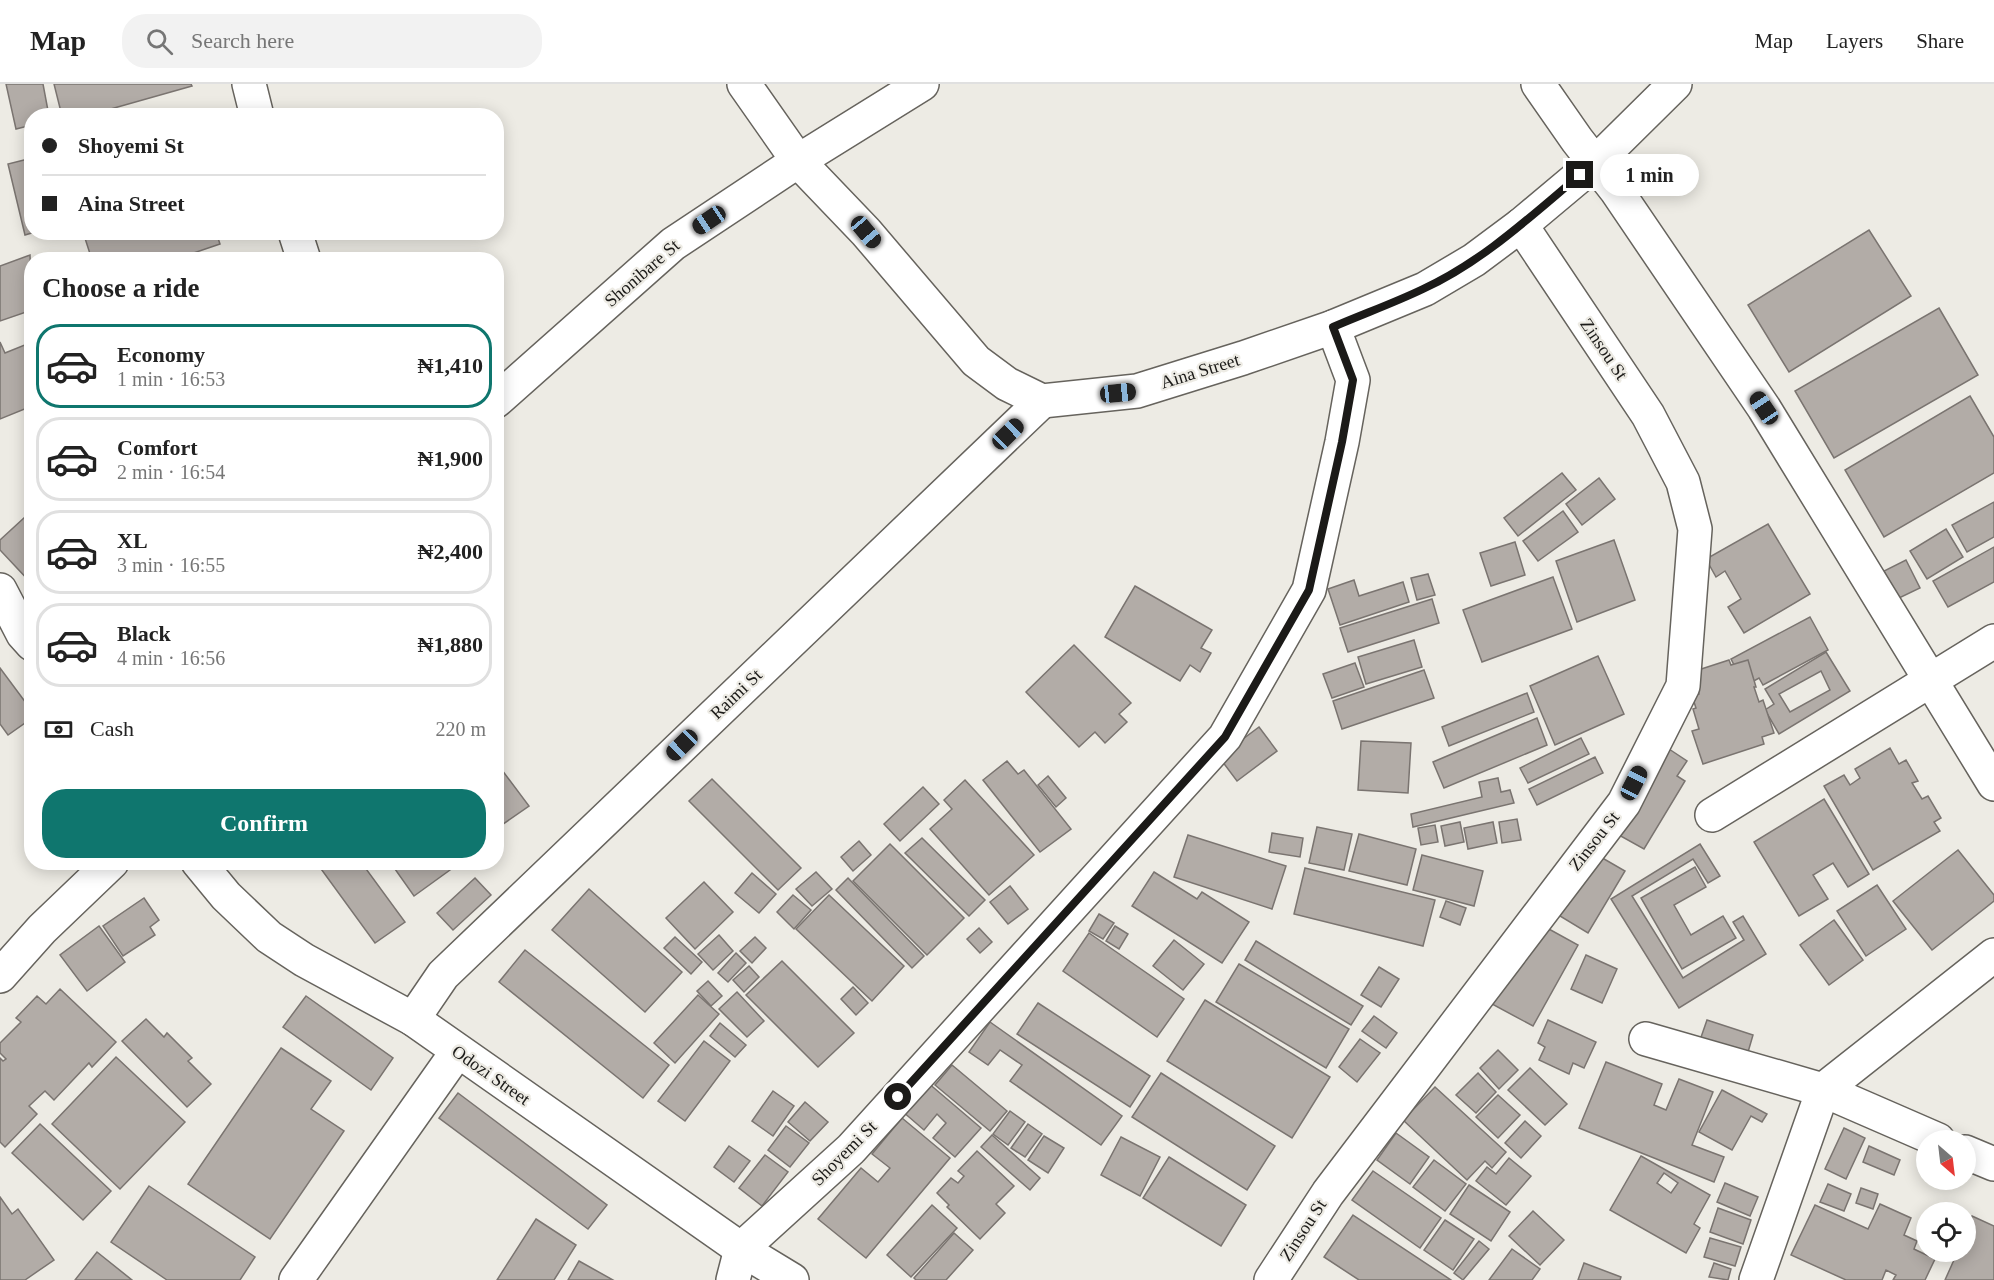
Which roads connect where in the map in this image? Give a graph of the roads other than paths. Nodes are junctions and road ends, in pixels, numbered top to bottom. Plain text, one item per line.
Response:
1 (249, 84) edge
2 (744, 84) edge
3 (922, 84) edge
4 (1538, 84) edge
5 (1675, 84) edge
6 (255, 108) edge
7 (798, 161) junction
8 (1595, 163) junction
9 (1521, 225) junction
10 (1333, 327) junction
11 (504, 394) edge
12 (1042, 401) junction
13 (0, 590) edge
14 (24, 635) edge
15 (1994, 641) edge
16 (1930, 679) junction
17 (1994, 784) edge
18 (1712, 815) dead end
19 (104, 870) edge
20 (205, 870) edge
21 (1994, 955) edge
22 (0, 976) edge
23 (412, 1019) junction
24 (1646, 1039) dead end
25 (457, 1052) junction
26 (1823, 1090) junction
27 (1916, 1130) edge
28 (1976, 1157) edge
29 (1994, 1164) edge
30 (737, 1265) edge
31 (296, 1280) edge
32 (792, 1280) edge
33 (1271, 1280) edge
34 (1756, 1280) edge

1 - 6 street
2 - 7 street
3 - 7 street, Shonibare St
4 - 8 street
5 - 8 street, Aina Street
7 - 11 street, Shonibare St
7 - 12 street
8 - 9 street, Aina Street
8 - 16 street
9 - 10 street, Aina Street
9 - 33 street, Zinsou St
10 - 12 street, Aina Street
10 - 30 street, Shoyemi St
12 - 23 street, Raimi St
13 - 14 street
15 - 16 street
16 - 17 street
16 - 18 street
19 - 22 street
20 - 23 street, Odozi Street
21 - 26 street
23 - 25 street, Odozi Street
24 - 26 street
25 - 30 street, Odozi Street
25 - 31 street
26 - 27 street
26 - 34 street
28 - 29 street
30 - 32 street, Odozi Street

